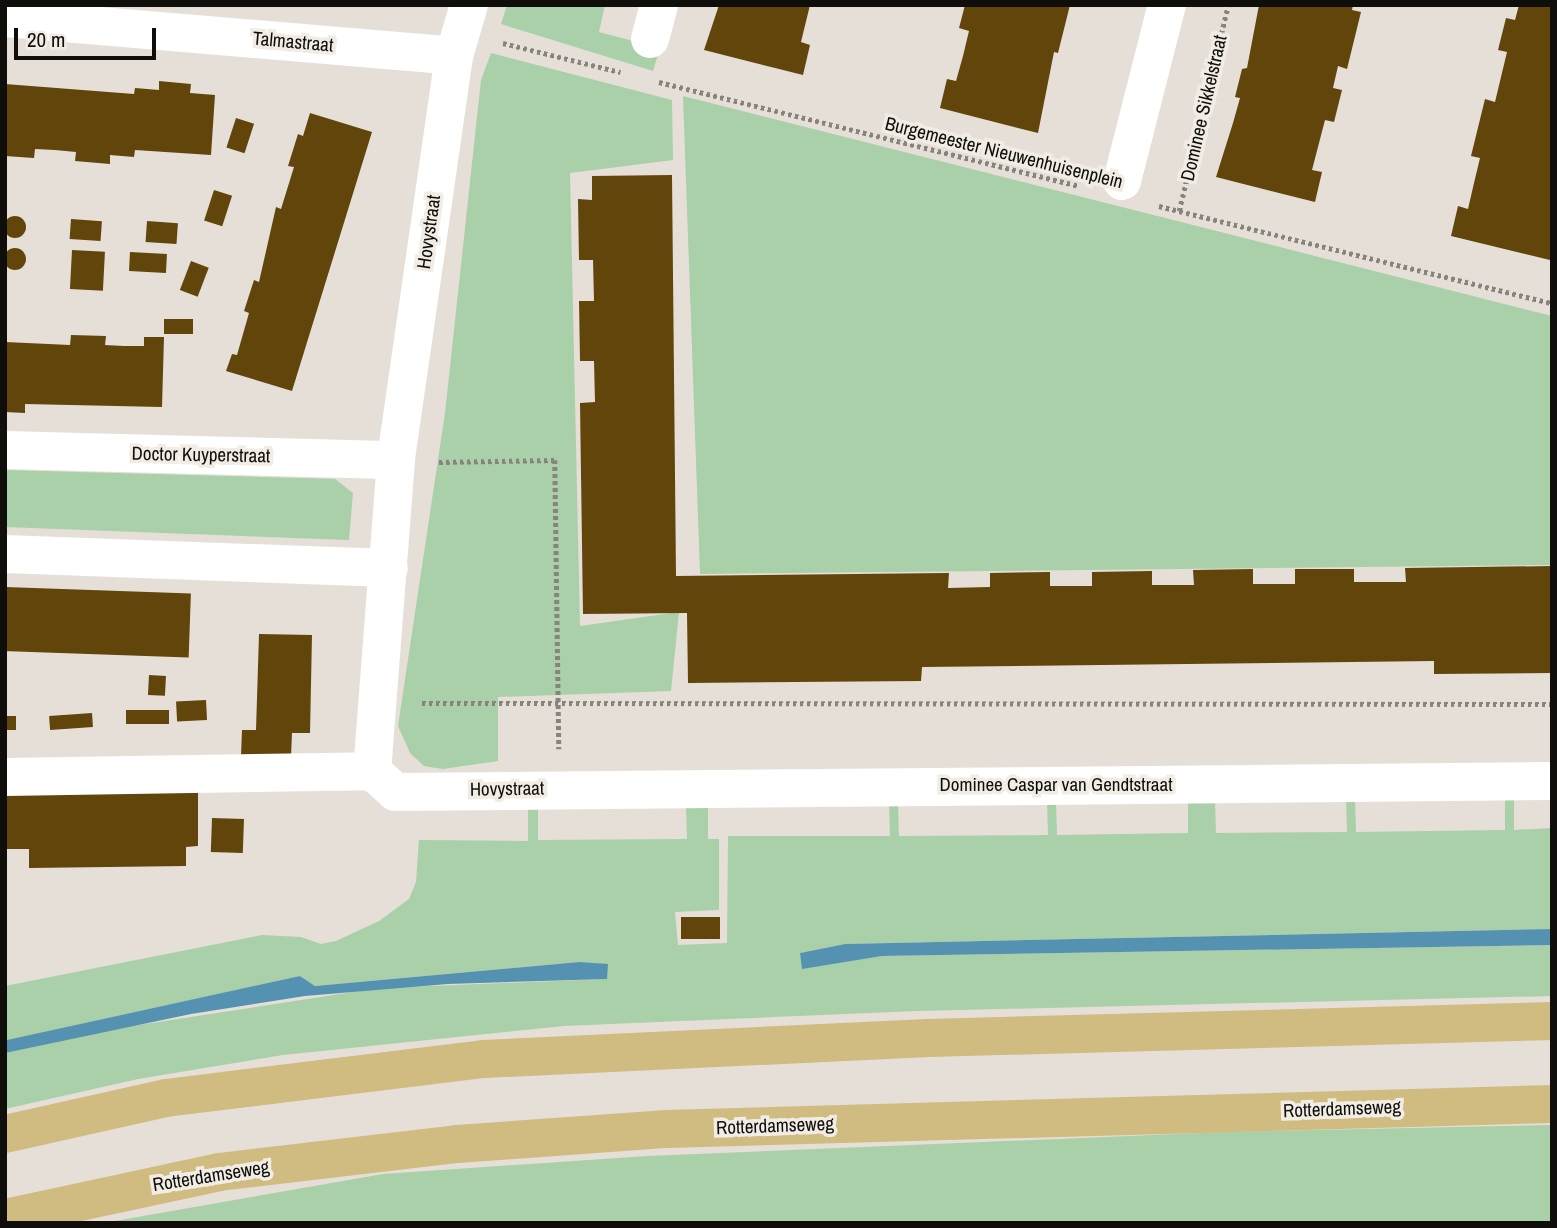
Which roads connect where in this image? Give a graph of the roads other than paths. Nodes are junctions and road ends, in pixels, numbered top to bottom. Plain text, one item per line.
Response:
1 (469, 5) edge
2 (1167, 5) edge
3 (5, 18) edge
4 (454, 56) junction
5 (1122, 181) dead end
6 (5, 450) edge
7 (397, 460) junction
8 (5, 555) edge
9 (389, 568) junction
10 (372, 771) junction
11 (5, 776) edge
12 (1552, 781) edge
13 (560, 788) joint
14 (1552, 1021) edge
15 (1552, 1104) edge
16 (5, 1134) edge
17 (5, 1218) edge

1 - 4 street, Hovystraat
2 - 5 street
3 - 4 street, Talmastraat
4 - 7 street, Hovystraat
6 - 7 street, Doctor Kuyperstraat
7 - 9 street, Hovystraat
8 - 9 street
9 - 10 street, Hovystraat
10 - 11 street
10 - 13 street, Hovystraat
12 - 13 street, Dominee Caspar van Gendtstraat
14 - 16 main road
15 - 17 main road, Rotterdamseweg

